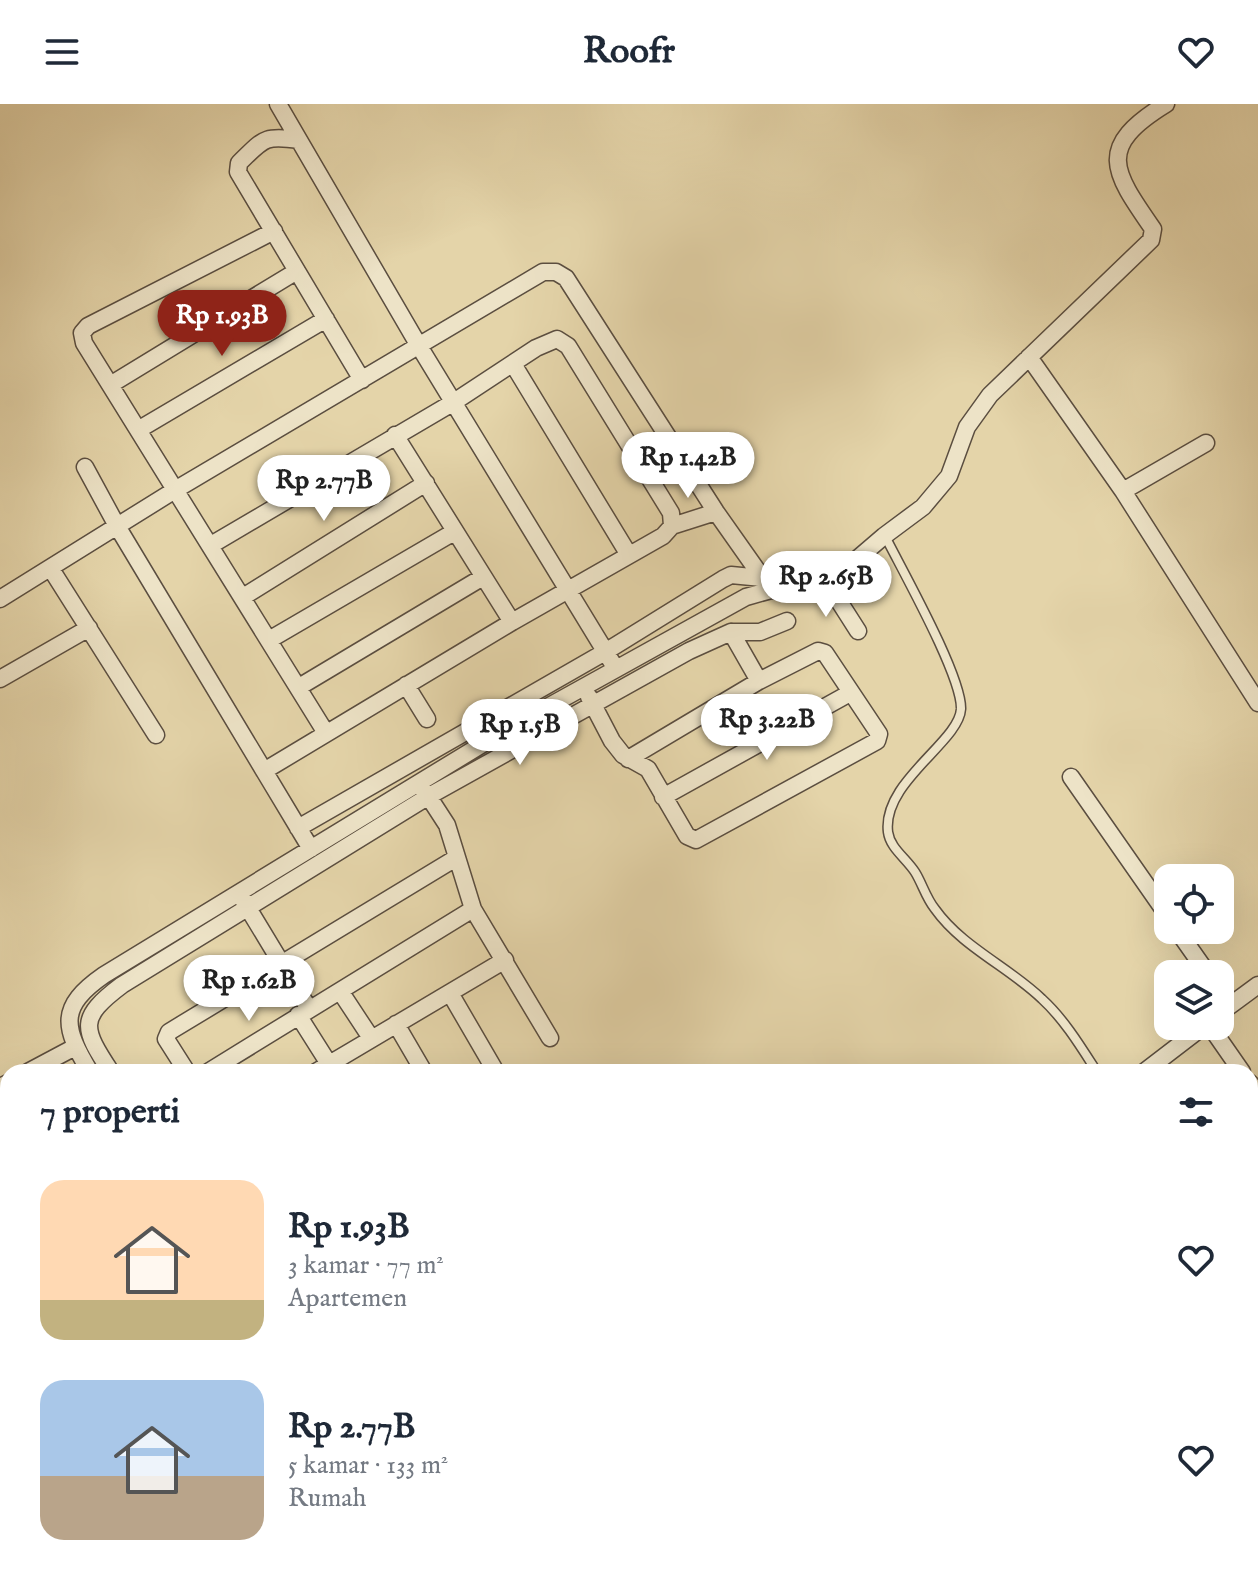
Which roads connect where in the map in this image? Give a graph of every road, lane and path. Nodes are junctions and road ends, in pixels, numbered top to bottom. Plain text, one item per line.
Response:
1 (278, 104) edge
2 (1166, 104) edge
3 (299, 140) junction
4 (274, 231) junction
5 (297, 271) junction
6 (326, 319) junction
7 (419, 346) junction
8 (1029, 357) junction
9 (513, 364) junction
10 (362, 380) junction
11 (110, 385) junction
12 (454, 402) junction
13 (138, 430) junction
14 (395, 435) junction
15 (1206, 443) dead end
16 (85, 467) dead end
17 (426, 483) junction
18 (175, 490) junction
19 (1123, 491) junction
20 (716, 512) junction
21 (117, 526) junction
22 (672, 526) junction
23 (454, 532) junction
24 (884, 536) junction
25 (211, 545) junction
26 (629, 555) junction
27 (51, 569) junction
28 (483, 577) junction
29 (766, 584) junction
30 (828, 584) junction
31 (568, 591) junction
32 (243, 597) junction
33 (0, 599) edge
34 (787, 621) dead end
35 (512, 622) junction
36 (89, 628) junction
37 (858, 631) dead end
38 (731, 632) junction
39 (269, 640) junction
40 (605, 652) junction
41 (623, 665) junction
42 (641, 677) junction
43 (0, 679) edge
44 (759, 681) junction
45 (406, 685) junction
46 (299, 687) junction
47 (584, 688) junction
48 (850, 693) junction
49 (1258, 703) edge
50 (593, 705) junction
51 (427, 719) dead end
52 (326, 733) junction
53 (156, 735) dead end
54 (423, 756) junction
55 (628, 759) junction
56 (264, 771) junction
57 (1071, 777) dead end
58 (427, 784) junction
59 (663, 797) junction
60 (298, 828) junction
61 (323, 848) junction
62 (456, 858) junction
63 (1154, 896) edge
64 (243, 899) junction
65 (473, 909) junction
66 (505, 960) junction
67 (283, 963) junction
68 (1258, 985) edge
69 (340, 991) junction
70 (450, 993) junction
71 (1234, 997) edge
72 (304, 1012) junction
73 (396, 1024) junction
74 (371, 1038) junction
75 (550, 1038) dead end
76 (1188, 1040) edge
77 (1218, 1040) edge
78 (75, 1047) junction
79 (43, 1064) edge
80 (85, 1064) edge
81 (106, 1064) edge
82 (182, 1064) edge
83 (221, 1064) edge
84 (332, 1064) edge
85 (336, 1064) edge
86 (419, 1064) edge
87 (491, 1064) edge
88 (1091, 1064) edge
89 (1155, 1064) edge
90 (1236, 1064) edge

1 - 3 street
2 - 8 street
3 - 4 street
3 - 7 street
4 - 5 street
4 - 11 street
5 - 6 street
5 - 11 street
6 - 10 street
6 - 13 street
7 - 10 street
7 - 12 street
7 - 20 street
8 - 19 street
8 - 24 street
9 - 12 street
9 - 22 street
9 - 26 street
10 - 18 street
11 - 13 street
12 - 14 street
12 - 31 street
13 - 18 street
14 - 17 street
14 - 25 street
15 - 19 street
16 - 21 street
17 - 23 street
17 - 32 street
18 - 21 street
18 - 25 street
19 - 49 street
20 - 22 street
20 - 29 street
21 - 27 street
21 - 56 street
22 - 26 street
23 - 28 street
23 - 39 street
24 - 30 street
24 - 88 lane
25 - 32 street
26 - 31 street
27 - 33 street
27 - 36 street
28 - 35 street
28 - 46 street
29 - 30 street
29 - 40 street
29 - 41 street
30 - 37 street
31 - 35 street
31 - 40 street
32 - 39 street
34 - 38 street
35 - 45 street
36 - 43 street
36 - 53 street
38 - 42 street
38 - 44 street
39 - 46 street
40 - 41 street
40 - 54 street
41 - 42 street
41 - 47 street
42 - 50 street
44 - 48 street
44 - 55 street
45 - 51 street
45 - 52 street
46 - 52 street
47 - 50 street
47 - 58 street
48 - 59 street
48 - 59 street
50 - 55 street
50 - 58 street
52 - 56 street
54 - 58 street
54 - 60 street
55 - 59 street
56 - 60 street
57 - 63 street
58 - 61 street
58 - 62 street
60 - 61 street
61 - 64 street
62 - 65 street
62 - 67 street
64 - 67 street
64 - 78 street
64 - 81 street
65 - 66 street
65 - 69 street
66 - 70 street
66 - 75 street
67 - 72 street
67 - 82 street
68 - 71 street
69 - 72 street
69 - 74 street
70 - 73 street
70 - 87 street
72 - 83 street
72 - 84 street
73 - 74 street
73 - 86 street
74 - 85 street
76 - 89 street
77 - 90 street
78 - 79 street
78 - 80 street

